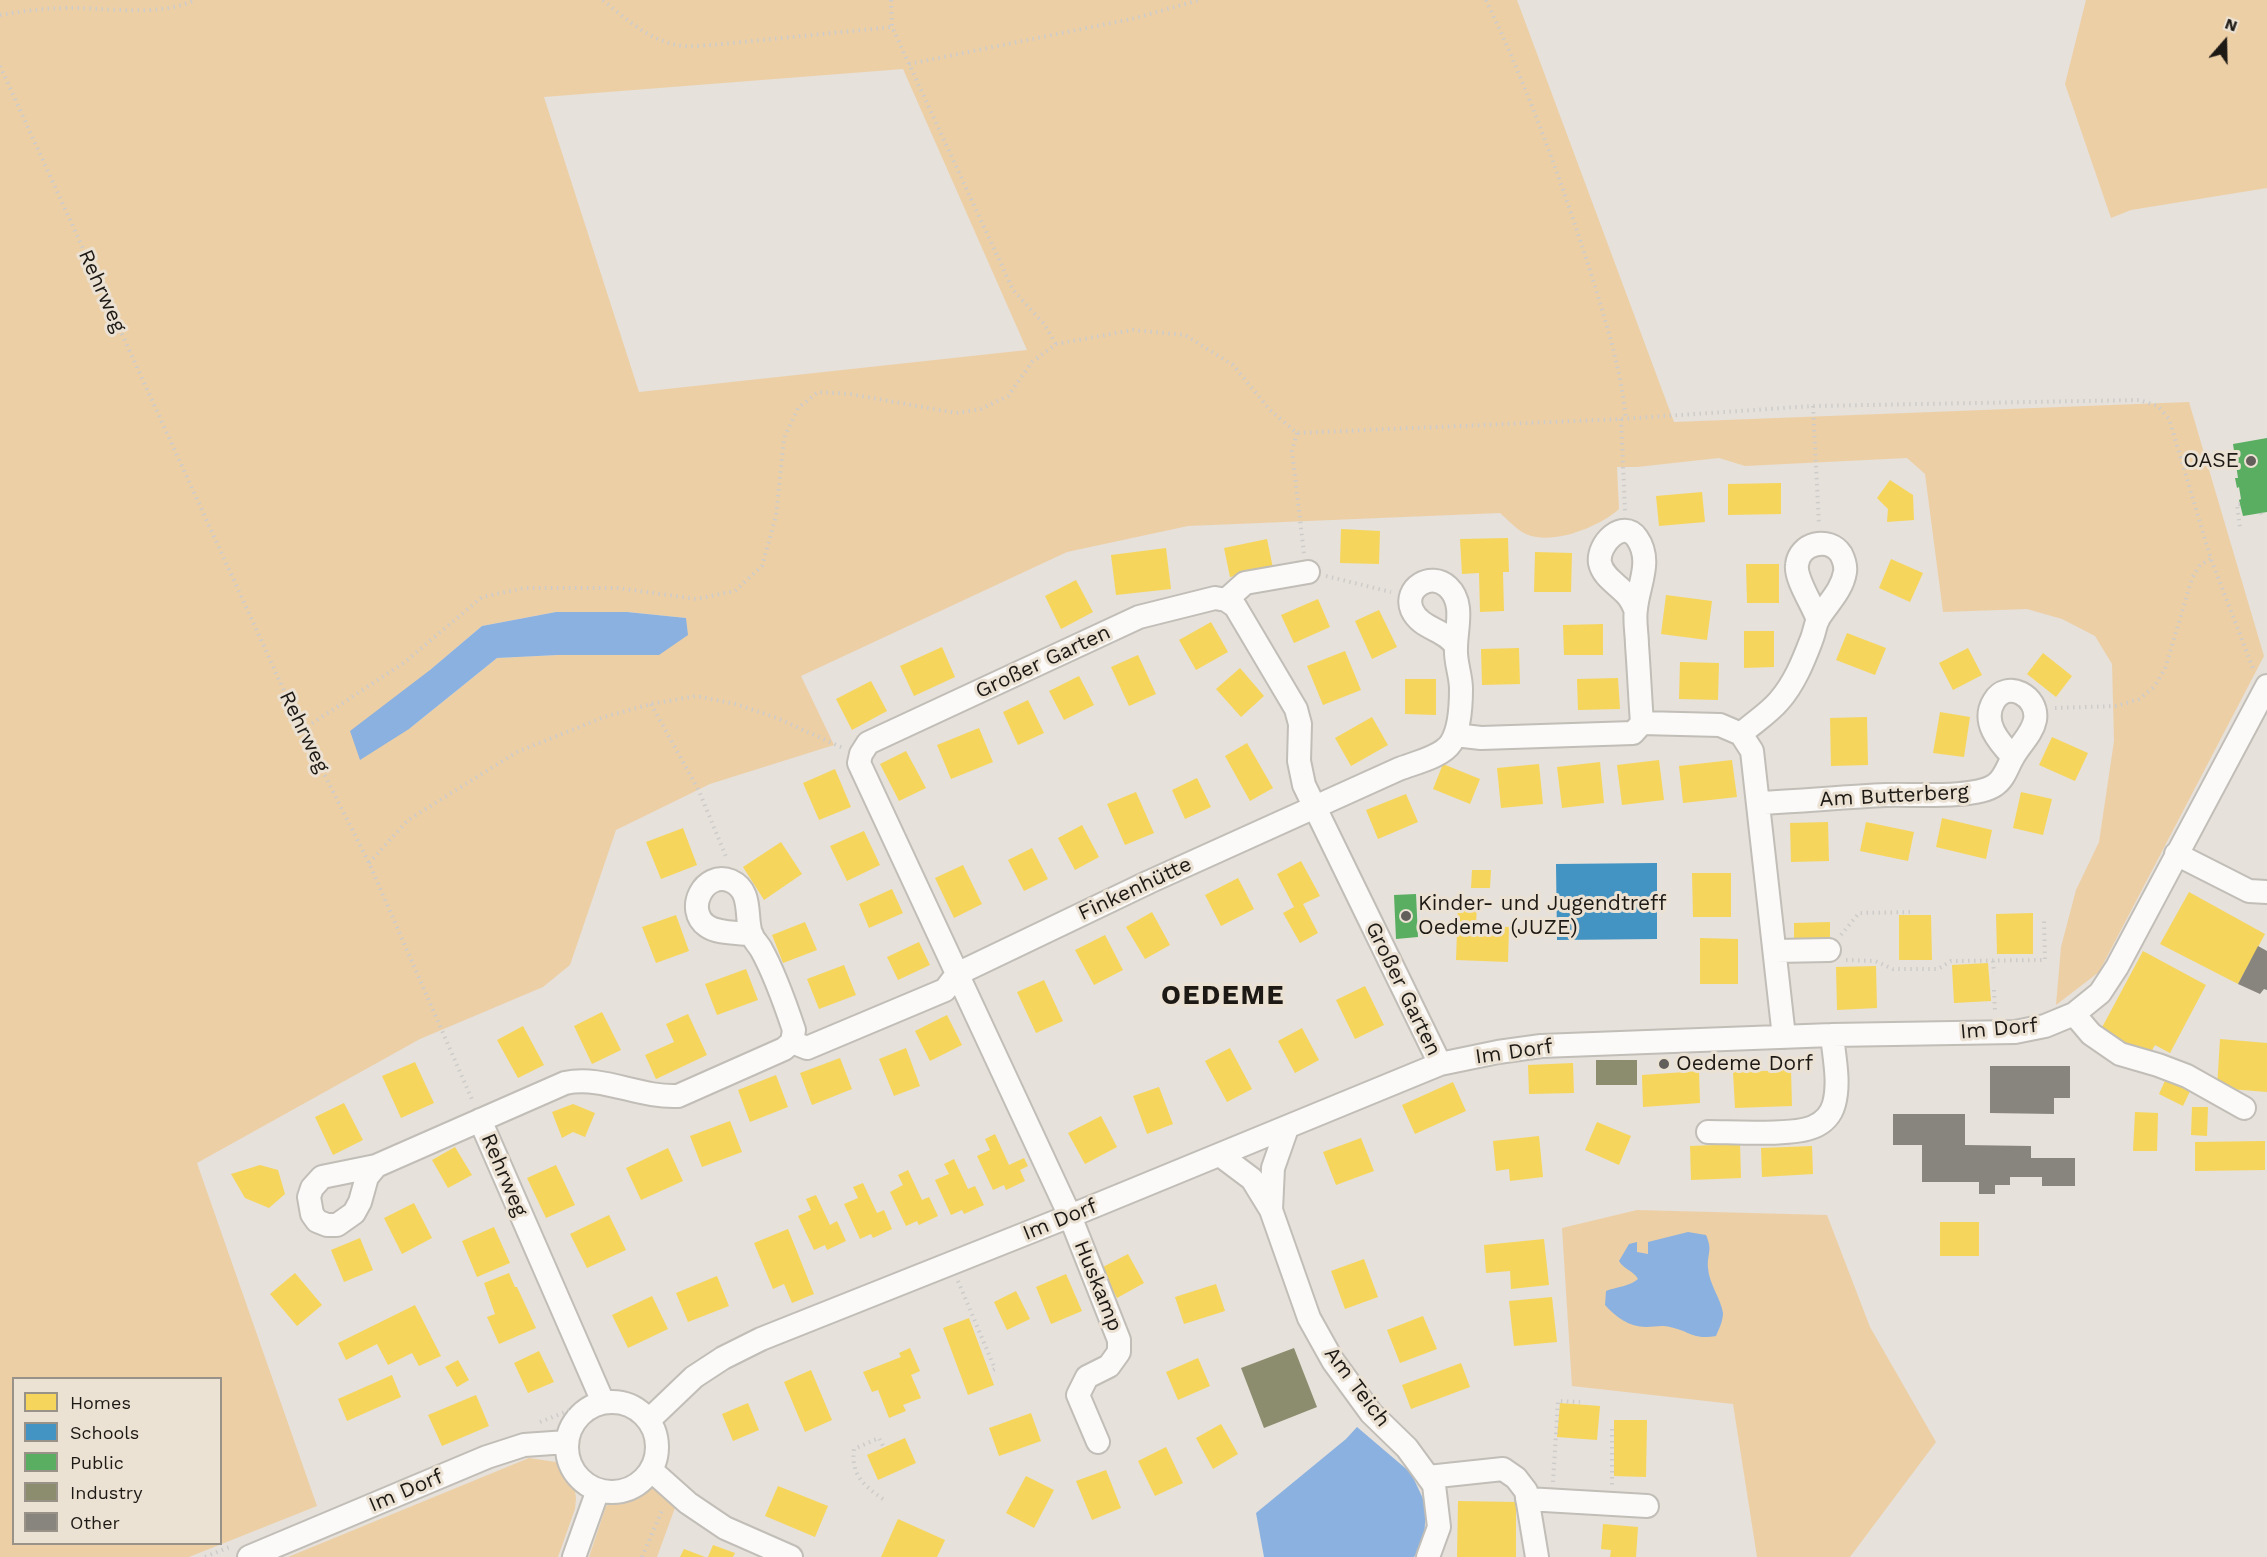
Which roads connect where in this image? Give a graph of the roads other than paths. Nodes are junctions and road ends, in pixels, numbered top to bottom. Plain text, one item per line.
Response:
1 (1308, 572) road end
2 (1226, 600) junction
3 (1635, 609) junction
4 (1818, 620) junction
5 (1456, 648) junction
6 (2265, 690) edge
7 (1642, 723) junction
8 (1741, 734) junction
9 (1455, 735) junction
10 (2013, 757) junction
11 (1758, 803) junction
12 (1314, 808) junction
13 (2176, 854) junction
14 (2267, 892) edge
15 (752, 935) junction
16 (1829, 950) road end
17 (1774, 951) junction
18 (957, 974) junction
19 (2074, 1014) junction
20 (1832, 1035) junction
21 (1784, 1037) junction
22 (792, 1042) junction
23 (1440, 1065) junction
24 (2244, 1108) dead end
25 (480, 1120) junction
26 (1287, 1128) junction
27 (1708, 1132) dead end
28 (1220, 1155) junction
29 (376, 1166) dead end
30 (1271, 1210) junction
31 (1070, 1216) junction
32 (603, 1402) junction
33 (649, 1420) junction
34 (567, 1442) junction
35 (1098, 1442) dead end
36 (651, 1470) junction
37 (1428, 1478) junction
38 (598, 1490) junction
39 (1527, 1499) junction
40 (1647, 1506) dead end
41 (249, 1557) edge
42 (574, 1557) edge
43 (792, 1557) edge
44 (1428, 1557) edge
45 (1537, 1557) edge

1 - 2 street
2 - 12 street, Großer Garten
2 - 18 street, Großer Garten
3 - 3 street
3 - 7 street
4 - 4 street
4 - 8 street
5 - 5 street
5 - 9 street
6 - 13 street, Im Dorf
7 - 8 street
7 - 9 street
8 - 11 street
9 - 12 street, Finkenhütte
10 - 10 street, Am Butterberg
10 - 11 street, Am Butterberg
11 - 17 street
12 - 18 street, Finkenhütte
12 - 23 street, Großer Garten
13 - 14 street
13 - 19 street, Im Dorf
15 - 15 street
15 - 22 street
16 - 17 street
17 - 21 street
18 - 22 street, Finkenhütte
18 - 31 street
19 - 20 street, Im Dorf
19 - 24 street
20 - 21 street, Im Dorf
20 - 27 street
21 - 23 street, Im Dorf
22 - 25 street
23 - 26 street, Im Dorf
25 - 29 street
25 - 32 street, Rehrweg
26 - 28 street, Im Dorf
26 - 30 street, Am Teich
28 - 30 street, Am Teich
28 - 31 street, Im Dorf
30 - 37 street, Am Teich
31 - 33 street, Im Dorf
31 - 35 street, Huskamp
32 - 33 street
32 - 34 street
33 - 36 street
34 - 38 street
34 - 41 street, Im Dorf
36 - 38 street
36 - 43 street
37 - 39 street
37 - 44 street, Am Teich
38 - 42 street
39 - 40 street
39 - 45 street

